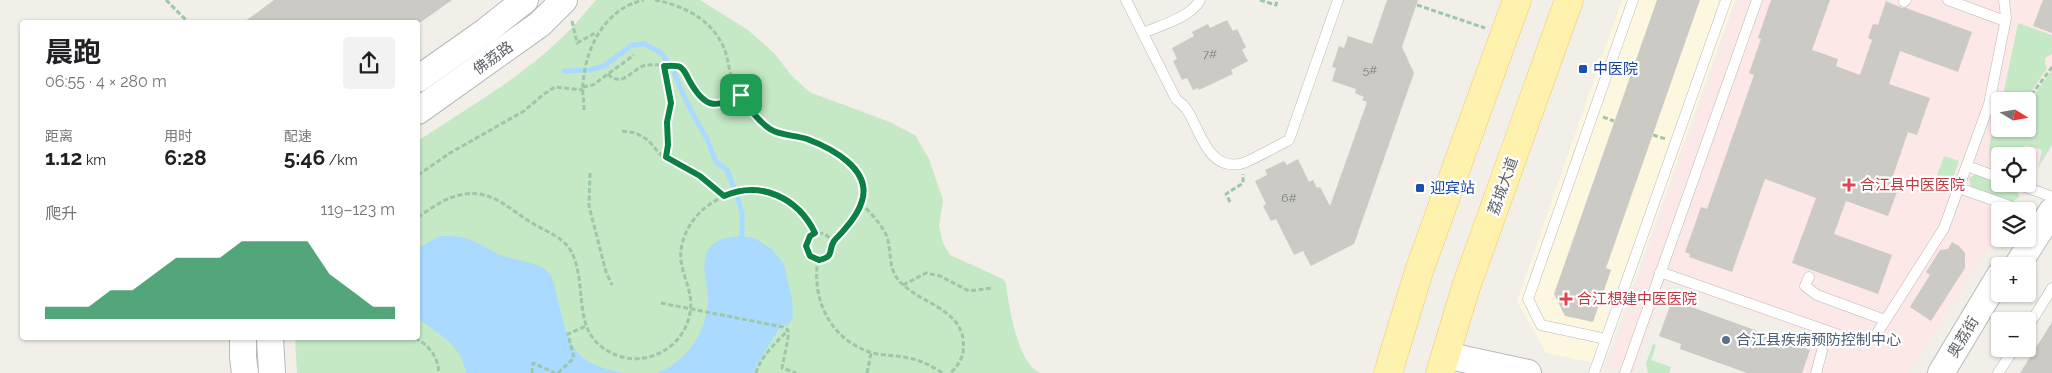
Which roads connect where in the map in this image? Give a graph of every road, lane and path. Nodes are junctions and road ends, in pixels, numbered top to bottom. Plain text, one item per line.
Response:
1 (166, 0) edge
2 (525, 0) edge
3 (644, 0) edge
4 (656, 0) edge
5 (1126, 0) edge
6 (1200, 0) edge
7 (1260, 0) edge
8 (1278, 0) edge
9 (1338, 0) edge
10 (1517, 0) edge
11 (1569, 0) edge
12 (1633, 0) edge
13 (1726, 0) edge
14 (1757, 0) edge
15 (1948, 0) edge
16 (2004, 0) edge
17 (1417, 5) dead end
18 (568, 10) edge
19 (186, 20) edge
20 (2005, 21) junction
21 (600, 31) junction
22 (1143, 33) junction
23 (1504, 35) junction
24 (634, 55) dead end
25 (664, 66) junction
26 (2052, 67) edge
27 (608, 74) junction
28 (420, 78) edge
29 (583, 87) junction
30 (2034, 92) edge
31 (741, 95) junction
32 (420, 110) edge
33 (584, 110) dead end
34 (622, 131) dead end
35 (666, 157) junction
36 (1240, 164) junction
37 (1967, 166) junction
38 (590, 173) dead end
39 (420, 174) edge
40 (1991, 175) edge
41 (1959, 188) junction
42 (2023, 192) edge
43 (724, 196) junction
44 (1230, 202) dead end
45 (861, 203) junction
46 (2038, 210) edge
47 (420, 216) edge
48 (815, 233) junction
49 (833, 243) junction
50 (2020, 257) edge
51 (818, 259) junction
52 (1660, 272) junction
53 (1809, 277) dead end
54 (612, 285) dead end
55 (903, 285) junction
56 (992, 288) dead end
57 (2052, 288) edge
58 (1991, 290) edge
59 (1995, 302) edge
60 (662, 303) dead end
61 (692, 309) junction
62 (2036, 314) edge
63 (1885, 320) junction
64 (586, 326) junction
65 (788, 330) junction
66 (1606, 339) junction
67 (243, 340) edge
68 (270, 340) edge
69 (420, 340) edge
70 (1822, 351) dead end
71 (871, 353) junction
72 (2009, 357) edge
73 (1444, 368) edge
74 (245, 373) edge
75 (272, 373) edge
76 (439, 373) edge
77 (532, 373) edge
78 (557, 373) edge
79 (756, 373) edge
80 (796, 373) edge
81 (867, 373) edge
82 (943, 373) edge
83 (951, 373) edge
84 (1388, 373) edge
85 (1528, 373) edge
86 (1594, 373) edge
87 (1625, 373) edge
88 (1816, 373) edge
89 (1941, 373) edge
90 (1952, 373) edge
91 (1998, 373) edge

1 - 19 path
2 - 28 street, 佛荔路
3 - 21 path
4 - 31 path
5 - 22 lane
6 - 22 lane
7 - 8 path
9 - 36 lane
10 - 23 main road
11 - 73 main road, 荔城大道
12 - 66 lane
13 - 66 lane
14 - 52 lane
15 - 20 lane
16 - 20 lane
17 - 23 path
18 - 21 path
18 - 32 street, 佛荔路
20 - 37 lane
21 - 29 path
22 - 36 lane
23 - 84 main road
24 - 27 path
25 - 27 path
25 - 31 path
25 - 35 path
26 - 30 path
27 - 29 path
29 - 33 path
29 - 39 path
31 - 45 path
34 - 35 path
35 - 43 path
36 - 44 path
37 - 40 lane
37 - 41 lane
38 - 54 path
41 - 46 lane
41 - 63 lane
42 - 46 lane
43 - 48 path
43 - 61 path
45 - 49 path
45 - 55 path
46 - 50 street
47 - 64 path
48 - 49 path
48 - 51 path
49 - 51 path
51 - 71 path
52 - 63 lane
52 - 87 lane
53 - 63 lane
55 - 56 path
55 - 83 path
57 - 62 lane
58 - 89 street, 奥荔街
59 - 90 street, 奥荔街
60 - 61 path
61 - 64 path
61 - 65 path
64 - 78 path
65 - 79 path
65 - 80 path
66 - 86 lane
67 - 74 street
68 - 75 street
69 - 76 path
70 - 88 lane
71 - 81 path
71 - 82 path
72 - 91 lane
73 - 85 street
77 - 78 path

